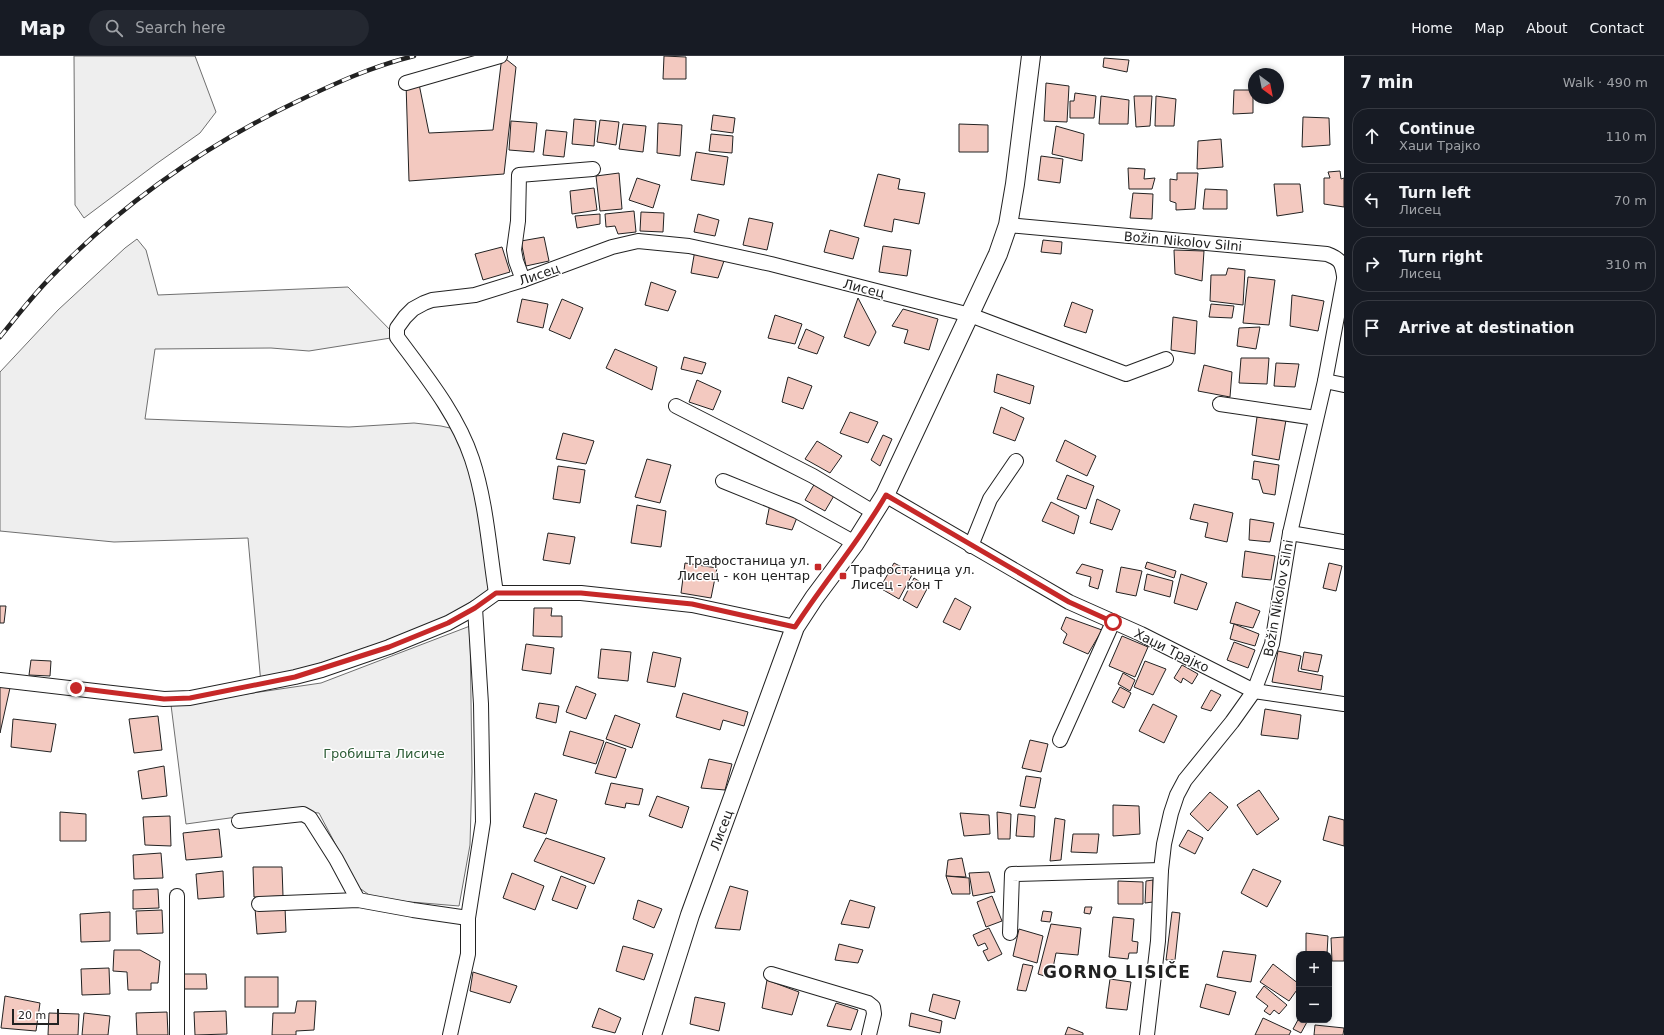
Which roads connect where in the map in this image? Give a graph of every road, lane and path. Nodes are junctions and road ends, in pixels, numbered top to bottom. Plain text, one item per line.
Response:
1 (500, 56) edge
2 (1031, 56) edge
3 (406, 83) dead end
4 (593, 169) dead end
5 (1008, 225) junction
6 (1344, 276) edge
7 (1344, 279) edge
8 (523, 280) junction
9 (970, 315) junction
10 (1166, 359) dead end
11 (1325, 381) junction
12 (1344, 385) edge
13 (1220, 404) dead end
14 (676, 406) dead end
15 (1316, 418) junction
16 (1016, 461) dead end
17 (723, 481) dead end
18 (886, 495) junction
19 (875, 513) junction
20 (1290, 533) junction
21 (1344, 542) edge
22 (855, 543) junction
23 (971, 546) junction
24 (496, 593) junction
25 (475, 608) junction
26 (1113, 622) junction
27 (795, 627) junction
28 (0, 680) edge
29 (1254, 691) junction
30 (1344, 704) edge
31 (1060, 740) dead end
32 (239, 821) dead end
33 (1161, 870) junction
34 (177, 896) dead end
35 (358, 900) junction
36 (259, 904) dead end
37 (468, 918) junction
38 (1010, 933) dead end
39 (770, 974) dead end
40 (177, 1035) edge
41 (450, 1035) edge
42 (652, 1035) edge
43 (869, 1035) edge
44 (1147, 1035) edge

1 - 3 street
2 - 5 street, Лисец
4 - 8 street
5 - 6 street, Božin Nikolov Silni
5 - 9 street, Лисец
7 - 11 street, Božin Nikolov Silni
8 - 9 street, Лисец
8 - 24 street, Лисец
9 - 10 street, Лисец
9 - 18 street, Лисец
11 - 12 street
11 - 15 street, Božin Nikolov Silni
13 - 15 street
14 - 19 street
15 - 20 street, Božin Nikolov Silni
16 - 23 street
17 - 22 street
18 - 19 street, Лисец
18 - 23 street, Хаџи Трајко
19 - 22 street, Лисец
20 - 21 street
20 - 29 street, Božin Nikolov Silni
22 - 27 street, Лисец
23 - 26 street, Хаџи Трајко
24 - 25 street
24 - 27 street
25 - 28 street
25 - 37 street
26 - 29 street, Хаџи Трајко
26 - 31 street
27 - 42 street, Лисец
29 - 30 street, Хаџи Трајко
29 - 33 street, Božin Nikolov Silni
32 - 35 street
33 - 38 street
33 - 44 street, Božin Nikolov Silni
34 - 40 street
35 - 36 street
35 - 37 street
37 - 41 street
39 - 43 street

